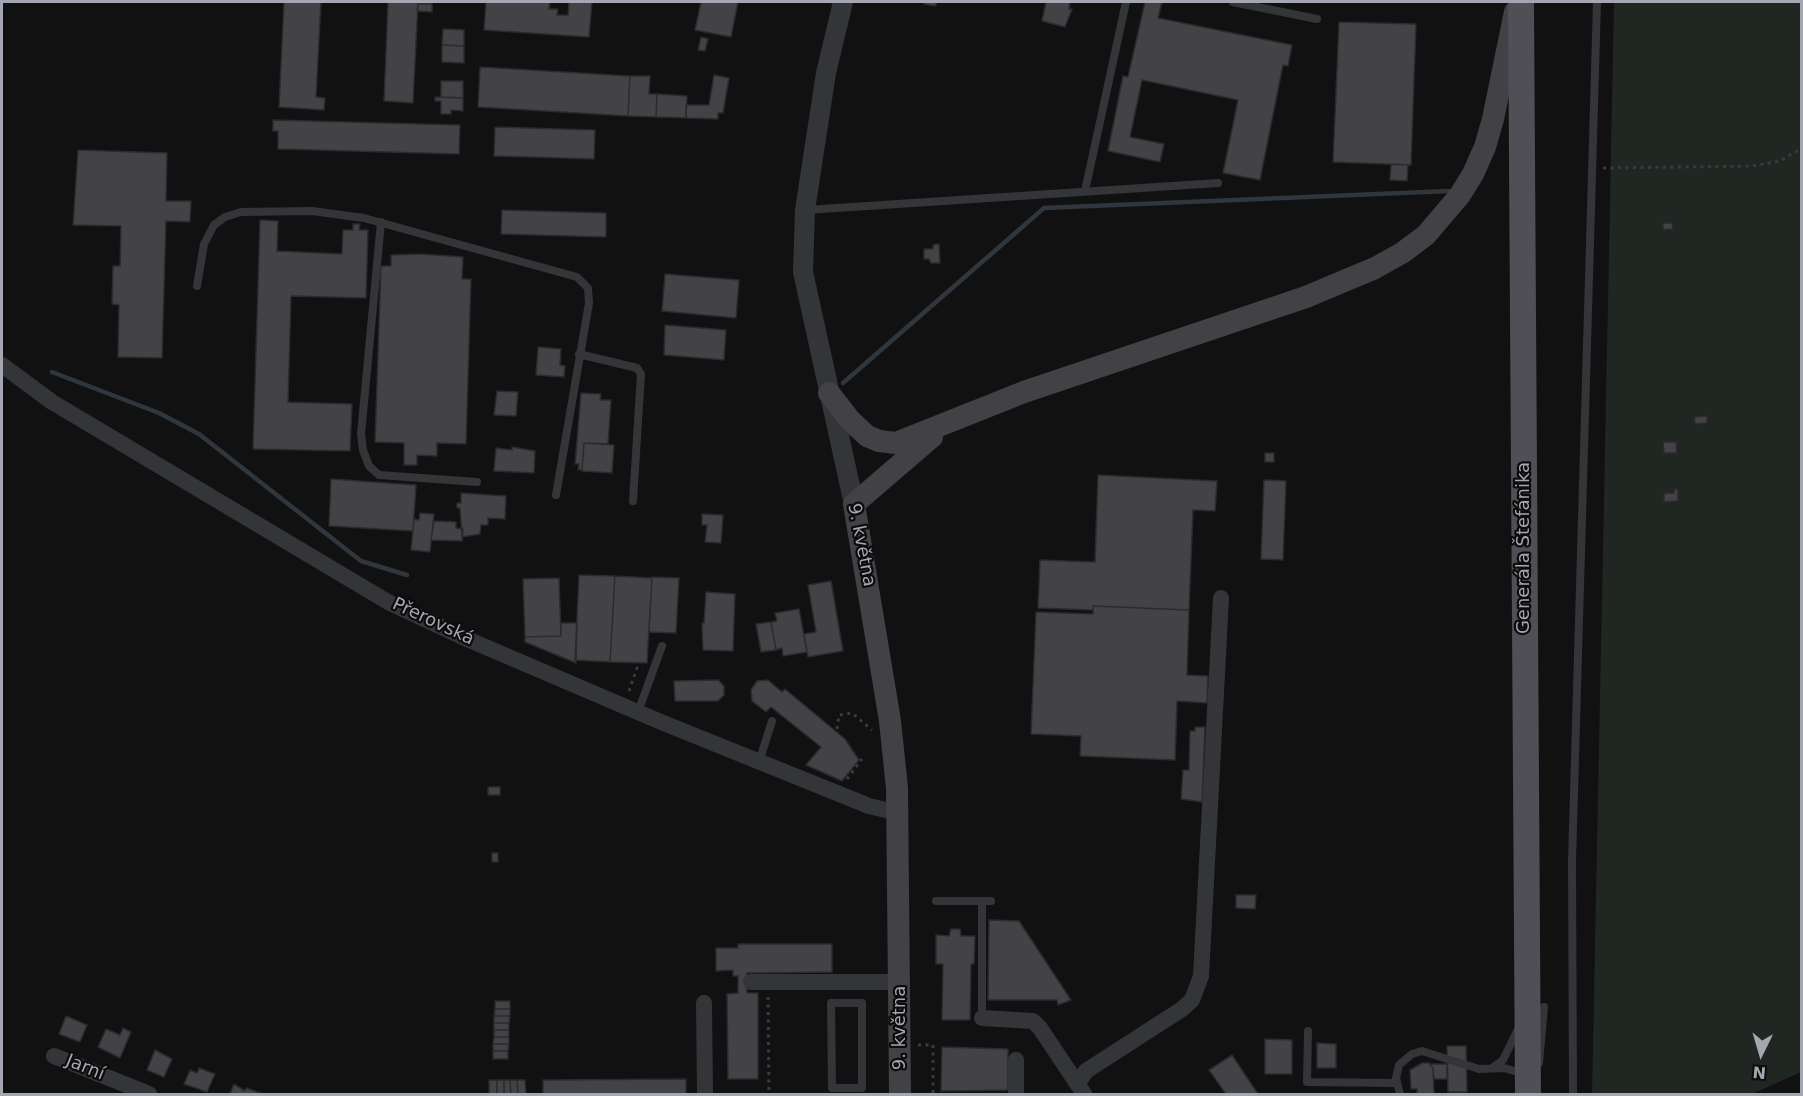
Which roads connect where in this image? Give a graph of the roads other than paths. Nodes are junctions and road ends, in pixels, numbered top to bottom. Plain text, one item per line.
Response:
1 (843, 2) edge
2 (1126, 2) edge
3 (1233, 2) edge
4 (1519, 2) edge
5 (1537, 2) edge
6 (1598, 2) edge
7 (1317, 19) dead end
8 (1218, 183) dead end
9 (1085, 191) junction
10 (805, 210) junction
11 (381, 222) junction
12 (197, 286) dead end
13 (579, 354) junction
14 (2, 365) edge
15 (830, 393) junction
16 (966, 415) junction
17 (477, 482) dead end
18 (556, 495) dead end
19 (633, 501) dead end
20 (854, 504) junction
21 (1221, 598) dead end
22 (662, 646) dead end
23 (638, 712) junction
24 (772, 721) dead end
25 (759, 762) junction
26 (898, 813) junction
27 (936, 901) dead end
28 (751, 982) dead end
29 (899, 982) junction
30 (704, 1003) dead end
31 (1536, 1007) junction
32 (982, 1018) joint
33 (1308, 1031) dead end
34 (54, 1056) dead end
35 (1016, 1060) dead end
36 (1491, 1069) junction
37 (1396, 1083) junction
38 (1081, 1089) edge
39 (1532, 1089) edge
40 (832, 1091) edge
41 (150, 1095) edge
42 (705, 1095) edge
43 (900, 1095) edge
44 (1016, 1095) edge
45 (1400, 1095) edge
46 (1573, 1095) edge

1 - 10 street, 9. května
2 - 9 lane
3 - 7 lane
4 - 16 main road
4 - 31 main road, Generála Štefánika
5 - 31 main road, Generála Štefánika
6 - 46 lane
8 - 9 lane
9 - 10 lane
10 - 15 street, 9. května
11 - 12 lane
11 - 13 lane
11 - 17 lane
13 - 18 lane
13 - 19 lane
14 - 23 street, Přerovská
15 - 16 main road
15 - 20 street, 9. května
16 - 20 main road
20 - 26 main road, 9. května
21 - 38 street
22 - 23 lane
23 - 25 street, Přerovská
24 - 25 lane
25 - 26 street, Přerovská
26 - 29 main road, 9. května
27 - 32 lane
28 - 29 street
29 - 43 main road, 9. května
30 - 42 street
31 - 36 lane
31 - 39 main road, Generála Štefánika
32 - 38 street
33 - 37 lane
34 - 41 street, Jarní
35 - 44 street
36 - 37 lane
36 - 39 lane
37 - 45 lane
40 - 40 lane

